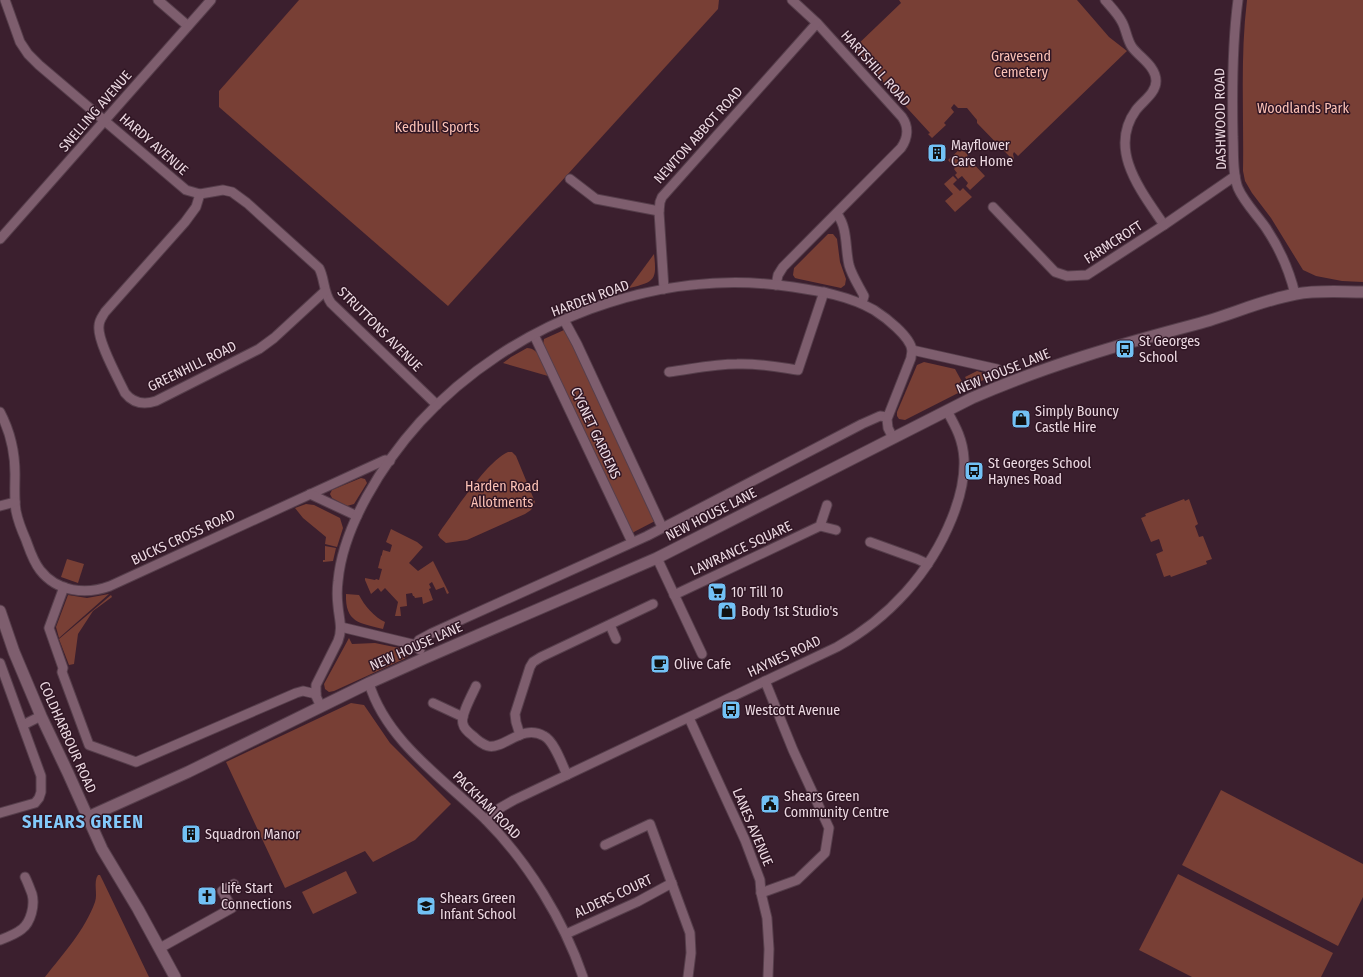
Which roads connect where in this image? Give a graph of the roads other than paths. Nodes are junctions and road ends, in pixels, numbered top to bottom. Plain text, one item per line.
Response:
1 (5, 0) edge
2 (158, 0) edge
3 (211, 0) edge
4 (792, 0) edge
5 (1105, 0) edge
6 (1238, 0) edge
7 (817, 23) junction
8 (188, 26) junction
9 (105, 120) junction
10 (1235, 176) junction
11 (570, 179) dead end
12 (200, 194) junction
13 (993, 207) dead end
14 (659, 211) junction
15 (837, 214) junction
16 (1164, 225) junction
17 (0, 239) edge
18 (776, 285) junction
19 (664, 289) junction
20 (325, 291) junction
21 (824, 292) junction
22 (1363, 292) edge
23 (1296, 294) junction
24 (862, 303) junction
25 (564, 320) junction
26 (534, 335) junction
27 (912, 350) junction
28 (997, 370) dead end
29 (670, 372) dead end
30 (437, 405) junction
31 (947, 411) junction
32 (0, 412) edge
33 (887, 417) junction
34 (893, 438) junction
35 (390, 461) junction
36 (310, 494) junction
37 (15, 502) junction
38 (827, 505) dead end
39 (0, 506) edge
40 (357, 516) junction
41 (820, 526) junction
42 (662, 527) junction
43 (836, 530) dead end
44 (632, 542) junction
45 (870, 542) dead end
46 (657, 558) junction
47 (928, 564) junction
48 (64, 587) junction
49 (674, 595) junction
50 (653, 604) dead end
51 (0, 611) edge
52 (610, 625) junction
53 (341, 627) junction
54 (616, 639) dead end
55 (702, 654) dead end
56 (0, 663) edge
57 (765, 681) junction
58 (370, 683) junction
59 (476, 686) dead end
60 (316, 694) junction
61 (433, 703) dead end
62 (321, 707) junction
63 (41, 716) junction
64 (463, 717) junction
65 (689, 718) junction
66 (23, 725) junction
67 (520, 735) junction
68 (567, 775) junction
69 (0, 813) edge
70 (88, 817) junction
71 (486, 820) junction
72 (605, 845) dead end
73 (25, 877) dead end
74 (672, 883) junction
75 (234, 884) dead end
76 (761, 893) junction
77 (566, 934) junction
78 (0, 940) edge
79 (160, 948) junction
80 (174, 977) edge
81 (583, 977) edge
82 (688, 977) edge
83 (768, 977) edge

1 - 9 street, HARDY AVENUE
2 - 8 street
3 - 8 street, SNELLING AVENUE
4 - 7 street, HARTSHILL ROAD
5 - 16 street
6 - 10 street, DASHWOOD ROAD
7 - 14 street, NEWTON ABBOT ROAD
7 - 15 street, HARTSHILL ROAD
8 - 9 street, SNELLING AVENUE
9 - 12 street, HARDY AVENUE
9 - 17 street, SNELLING AVENUE
10 - 16 street, FARMCROFT
10 - 23 street, DASHWOOD ROAD
11 - 14 street
12 - 20 street, STRUTTONS AVENUE
12 - 20 street, GREENHILL ROAD
13 - 16 street, FARMCROFT
14 - 19 street, NEWTON ABBOT ROAD
15 - 18 street, HARTSHILL ROAD
15 - 24 street
18 - 19 street, HARDEN ROAD
18 - 21 street, HARDEN ROAD
19 - 25 street, HARDEN ROAD
20 - 30 street, STRUTTONS AVENUE
21 - 24 street, HARDEN ROAD
21 - 29 street
22 - 23 street, NEW HOUSE LANE
23 - 31 street, NEW HOUSE LANE
24 - 27 street, HARDEN ROAD
25 - 26 street, HARDEN ROAD
25 - 42 street, CYGNET GARDENS
26 - 30 street, HARDEN ROAD
26 - 44 street, CYGNET GARDENS
27 - 28 street, NEW HOUSE LANE
27 - 33 street
30 - 35 street, HARDEN ROAD
31 - 34 street, NEW HOUSE LANE
31 - 47 street, HAYNES ROAD
32 - 37 street
33 - 34 street
33 - 42 street, NEW HOUSE LANE
34 - 46 street, NEW HOUSE LANE
35 - 36 street, BUCKS CROSS ROAD
35 - 40 street, HARDEN ROAD
36 - 40 street
36 - 48 street, BUCKS CROSS ROAD
37 - 39 street
37 - 48 street, BUCKS CROSS ROAD
38 - 41 street
40 - 53 street, HARDEN ROAD
41 - 43 street
41 - 49 street, LAWRANCE SQUARE
42 - 44 street, NEW HOUSE LANE
44 - 53 street, NEW HOUSE LANE
45 - 47 street
46 - 49 street
46 - 58 street, NEW HOUSE LANE
47 - 57 street, HAYNES ROAD
48 - 60 street
49 - 55 street
50 - 52 street
51 - 63 street, COLDHARBOUR ROAD
52 - 54 street
52 - 67 street
53 - 60 street, HARDEN ROAD
56 - 66 street
57 - 65 street, HAYNES ROAD
57 - 76 street
58 - 62 street, NEW HOUSE LANE
58 - 71 street, PACKHAM ROAD
59 - 64 street
60 - 62 street
61 - 64 street
62 - 70 street, NEW HOUSE LANE
63 - 66 street
63 - 70 street, COLDHARBOUR ROAD
64 - 67 street
65 - 68 street, HAYNES ROAD
65 - 76 street, LANES AVENUE
66 - 69 street
67 - 68 street
68 - 71 street, HAYNES ROAD
70 - 79 street, COLDHARBOUR ROAD
71 - 77 street, PACKHAM ROAD
72 - 74 street
73 - 78 street
74 - 77 street, ALDERS COURT
74 - 82 street
75 - 79 street
76 - 83 street, LANES AVENUE
77 - 81 street, PACKHAM ROAD
79 - 80 street, COLDHARBOUR ROAD

